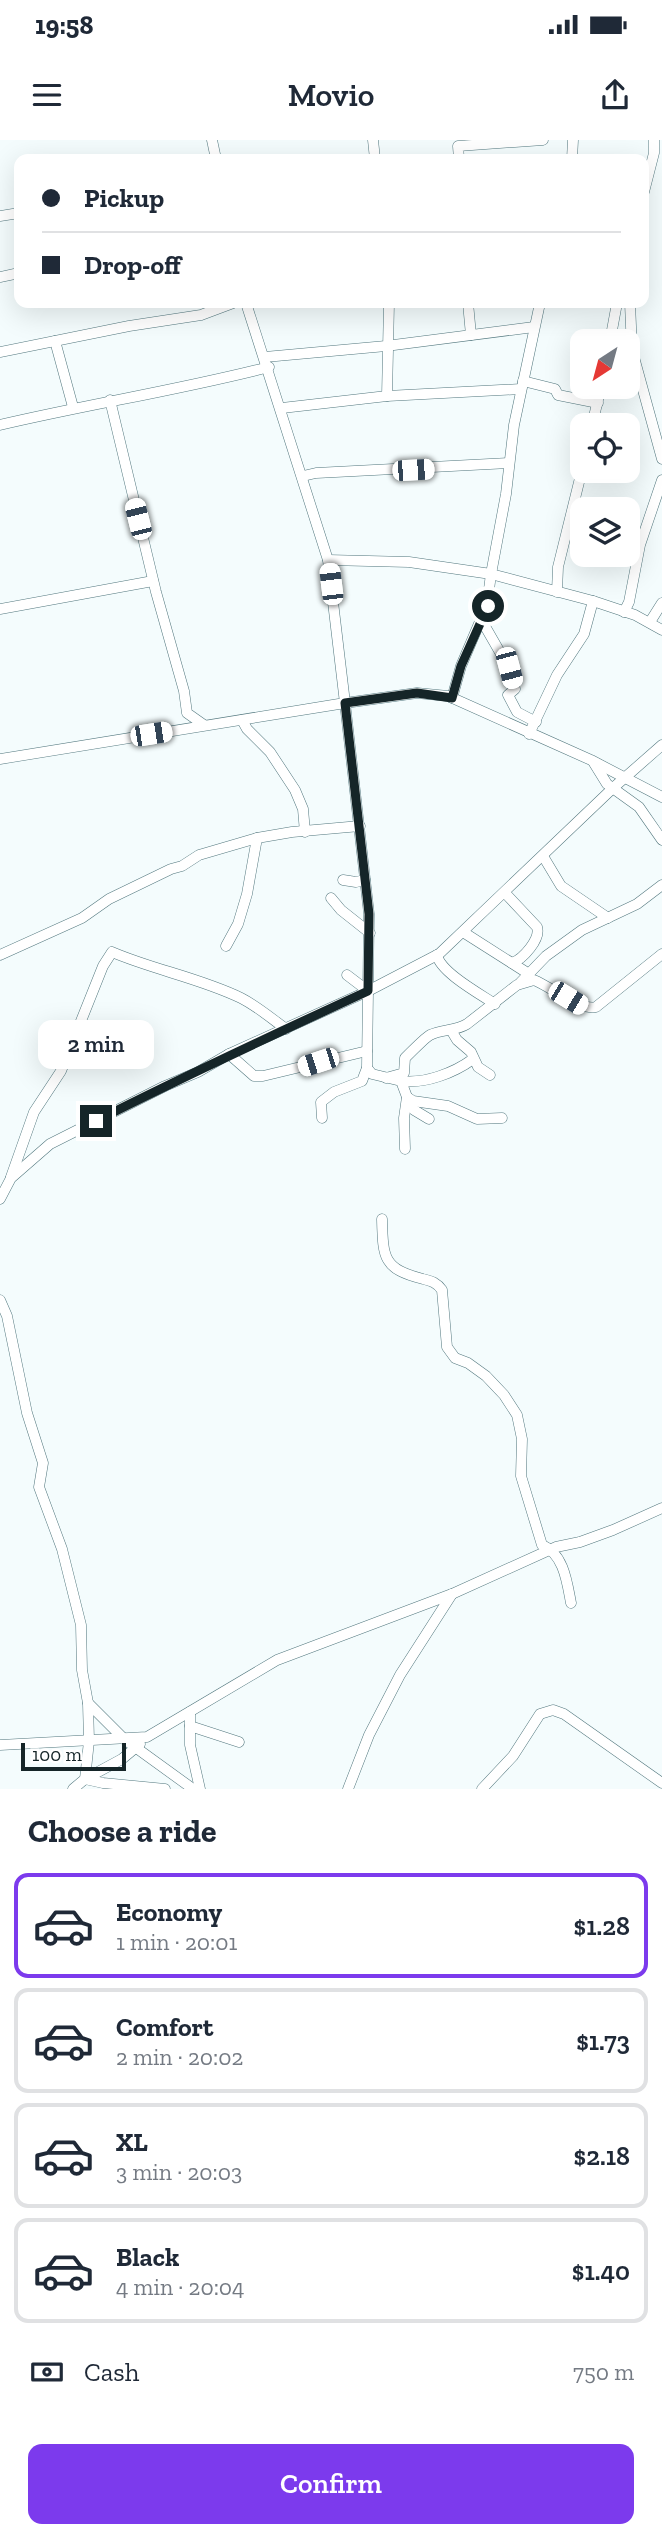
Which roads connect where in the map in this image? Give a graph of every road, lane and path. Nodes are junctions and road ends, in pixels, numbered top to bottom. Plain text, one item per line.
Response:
1 (543, 140) edge
2 (654, 140) edge
3 (457, 143) edge
4 (649, 172) edge
5 (220, 308) edge
6 (248, 308) edge
7 (389, 308) edge
8 (468, 308) edge
9 (539, 308) edge
10 (616, 308) edge
11 (630, 308) edge
12 (534, 327) junction
13 (612, 329) edge
14 (471, 335) junction
15 (55, 341) junction
16 (386, 346) junction
17 (0, 352) edge
18 (267, 362) junction
19 (522, 385) junction
20 (387, 396) junction
21 (599, 399) edge
22 (110, 400) junction
23 (598, 403) junction
24 (74, 407) junction
25 (282, 408) junction
26 (595, 413) edge
27 (0, 425) edge
28 (662, 459) edge
29 (509, 463) junction
30 (303, 476) junction
31 (579, 483) edge
32 (662, 483) edge
33 (328, 560) junction
34 (491, 573) junction
35 (153, 581) junction
36 (556, 592) junction
37 (593, 601) junction
38 (662, 603) edge
39 (0, 609) edge
40 (624, 611) junction
41 (482, 621) junction
42 (650, 622) junction
43 (662, 630) edge
44 (452, 698) junction
45 (345, 703) junction
46 (242, 720) junction
47 (536, 722) junction
48 (204, 725) junction
49 (529, 734) junction
50 (662, 745) edge
51 (0, 759) edge
52 (591, 760) junction
53 (624, 779) junction
54 (613, 788) junction
55 (662, 797) edge
56 (360, 826) junction
57 (305, 832) junction
58 (257, 838) junction
59 (662, 840) edge
60 (543, 856) junction
61 (343, 880) dead end
62 (365, 880) junction
63 (662, 885) edge
64 (505, 893) junction
65 (331, 898) dead end
66 (608, 918) junction
67 (463, 932) junction
68 (370, 933) junction
69 (226, 946) dead end
70 (662, 954) edge
71 (0, 955) edge
72 (437, 956) junction
73 (512, 963) junction
74 (529, 974) junction
75 (347, 975) dead end
76 (517, 985) junction
77 (368, 991) junction
78 (495, 1003) junction
79 (473, 1018) junction
80 (286, 1029) junction
81 (451, 1030) junction
82 (466, 1047) junction
83 (367, 1051) junction
84 (229, 1054) junction
85 (473, 1059) junction
86 (367, 1068) junction
87 (490, 1075) dead end
88 (403, 1077) junction
89 (407, 1097) junction
90 (322, 1118) dead end
91 (502, 1118) dead end
92 (429, 1119) dead end
93 (405, 1149) dead end
94 (11, 1178) junction
95 (0, 1199) edge
96 (382, 1219) dead end
97 (0, 1300) edge
98 (662, 1508) edge
99 (544, 1549) junction
100 (452, 1594) junction
101 (571, 1603) dead end
102 (88, 1703) junction
103 (190, 1713) junction
104 (190, 1726) junction
105 (147, 1737) junction
106 (124, 1739) junction
107 (89, 1741) junction
108 (239, 1742) dead end
109 (0, 1745) edge
110 (136, 1748) junction
111 (85, 1779) junction
112 (662, 1783) edge
113 (73, 1789) edge
114 (165, 1789) edge
115 (193, 1789) edge
116 (201, 1789) edge
117 (348, 1789) edge
118 (482, 1789) edge

1 - 3 street
2 - 4 street
5 - 15 street
6 - 18 street
7 - 16 street
8 - 14 street
9 - 12 street
10 - 13 street
11 - 28 street
12 - 14 street
12 - 19 street
14 - 16 street
15 - 17 street
15 - 24 street
16 - 18 street
16 - 20 street
18 - 22 street
18 - 25 street
19 - 20 street
19 - 23 street
19 - 29 street
20 - 25 street
21 - 23 street
22 - 24 street
22 - 35 street
23 - 26 street
24 - 27 street
25 - 30 street
29 - 30 street
29 - 34 street
30 - 33 street
31 - 36 street
32 - 40 street
33 - 34 street
33 - 45 street
34 - 36 street
34 - 41 street
35 - 39 street
35 - 48 street
36 - 37 street
37 - 40 street
37 - 47 street
38 - 42 street
40 - 42 street
41 - 44 street
41 - 47 street
42 - 43 street
44 - 45 street
44 - 49 street
45 - 46 street
45 - 56 street
46 - 48 street
46 - 57 street
47 - 49 street
48 - 51 street
49 - 52 street
50 - 53 street
52 - 53 street
52 - 54 street
53 - 54 street
53 - 55 street
54 - 59 street
54 - 60 street
56 - 57 street
56 - 62 street
57 - 58 street
58 - 69 street
58 - 71 street
60 - 64 street
60 - 66 street
61 - 62 street
62 - 68 street
63 - 66 street
64 - 67 street
64 - 73 street
65 - 68 street
66 - 74 street
67 - 72 street
67 - 73 street
68 - 77 street
70 - 76 street
72 - 77 street
72 - 78 street
73 - 74 street
74 - 76 street
75 - 77 street
76 - 78 street
77 - 80 street
77 - 83 street
78 - 79 street
79 - 81 street
79 - 82 street
80 - 84 street
80 - 94 street
81 - 82 street
81 - 88 street
82 - 85 street
83 - 84 street
83 - 86 street
84 - 94 street
85 - 87 street
85 - 88 street
86 - 88 street
86 - 90 street
88 - 89 street
89 - 91 street
89 - 92 street
89 - 93 street
94 - 95 street
96 - 99 street
97 - 102 street
98 - 99 street
99 - 100 street
99 - 101 street
100 - 103 street
100 - 117 street
102 - 106 street
102 - 107 street
103 - 104 street
103 - 105 street
104 - 108 street
104 - 116 street
105 - 106 street
105 - 110 street
106 - 107 street
106 - 110 street
107 - 109 street
107 - 111 street
110 - 111 street
110 - 115 street
111 - 113 street
111 - 114 street
112 - 118 street

